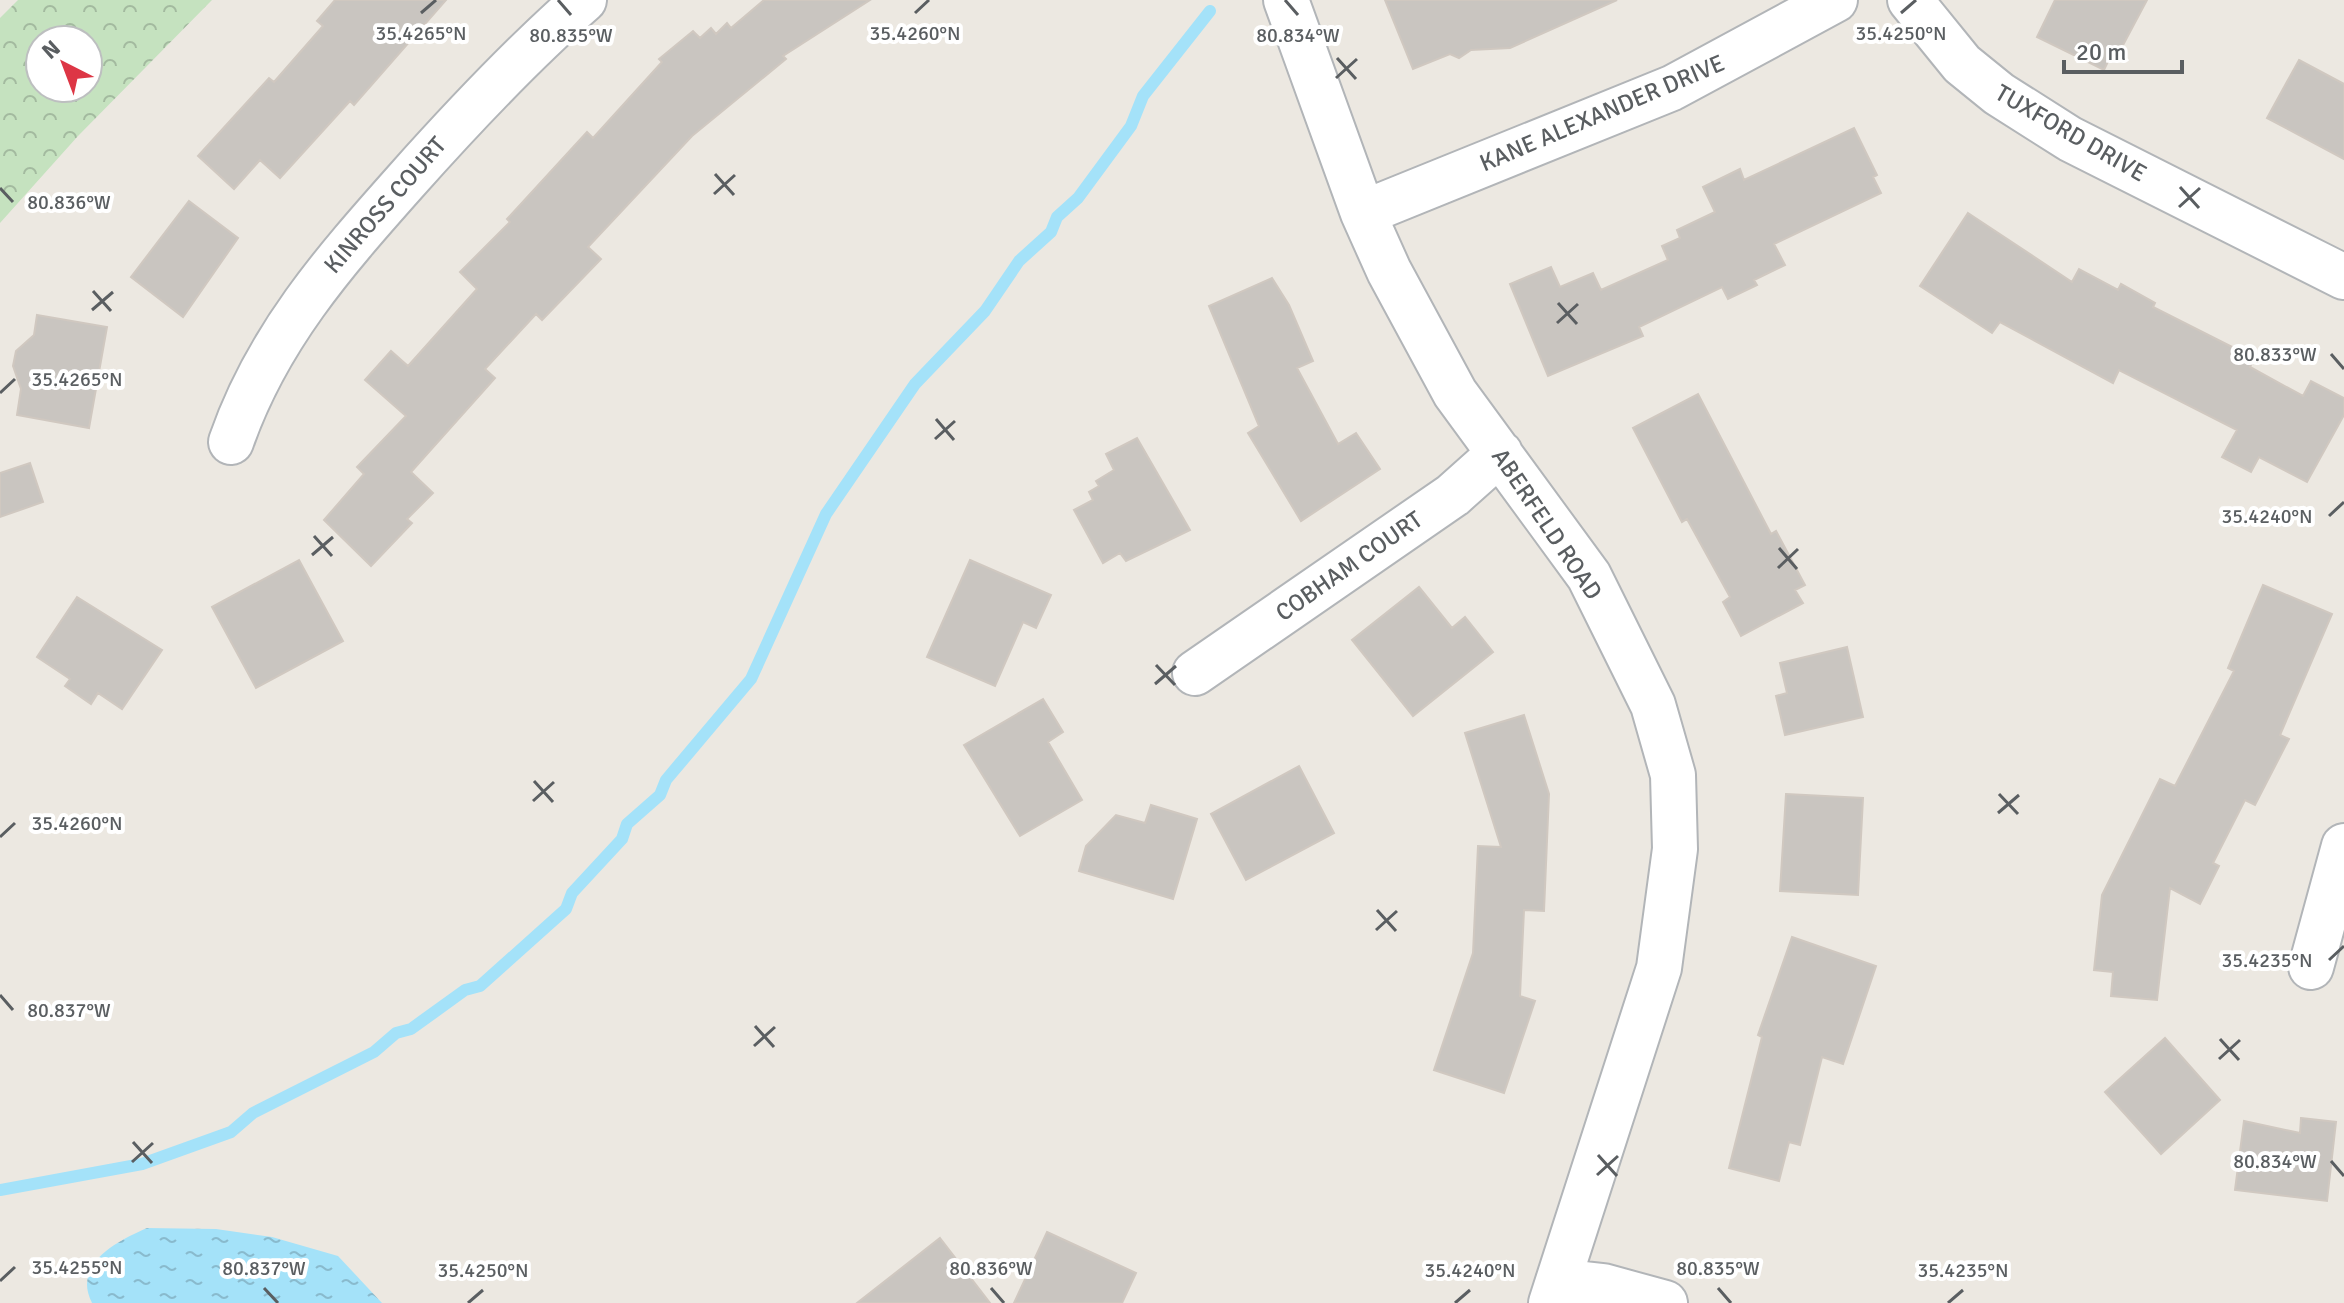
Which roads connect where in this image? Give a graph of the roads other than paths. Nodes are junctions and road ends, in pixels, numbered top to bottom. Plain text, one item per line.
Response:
1 (584, 0) edge
2 (1286, 0) edge
3 (1835, 0) edge
4 (1910, 0) edge
5 (1363, 213) junction
6 (2344, 277) edge
7 (231, 442) dead end
8 (1500, 453) junction
9 (1195, 673) dead end
10 (2344, 846) edge
11 (2311, 967) dead end
12 (1555, 1292) edge
13 (1665, 1303) edge

1 - 7 street, KINROSS COURT
2 - 5 street, ABERFELD ROAD
3 - 5 street, KANE ALEXANDER DRIVE
4 - 6 street, TUXFORD DRIVE
5 - 8 street, ABERFELD ROAD
8 - 9 street, COBHAM COURT
8 - 12 street, ABERFELD ROAD
10 - 11 street
12 - 13 street

